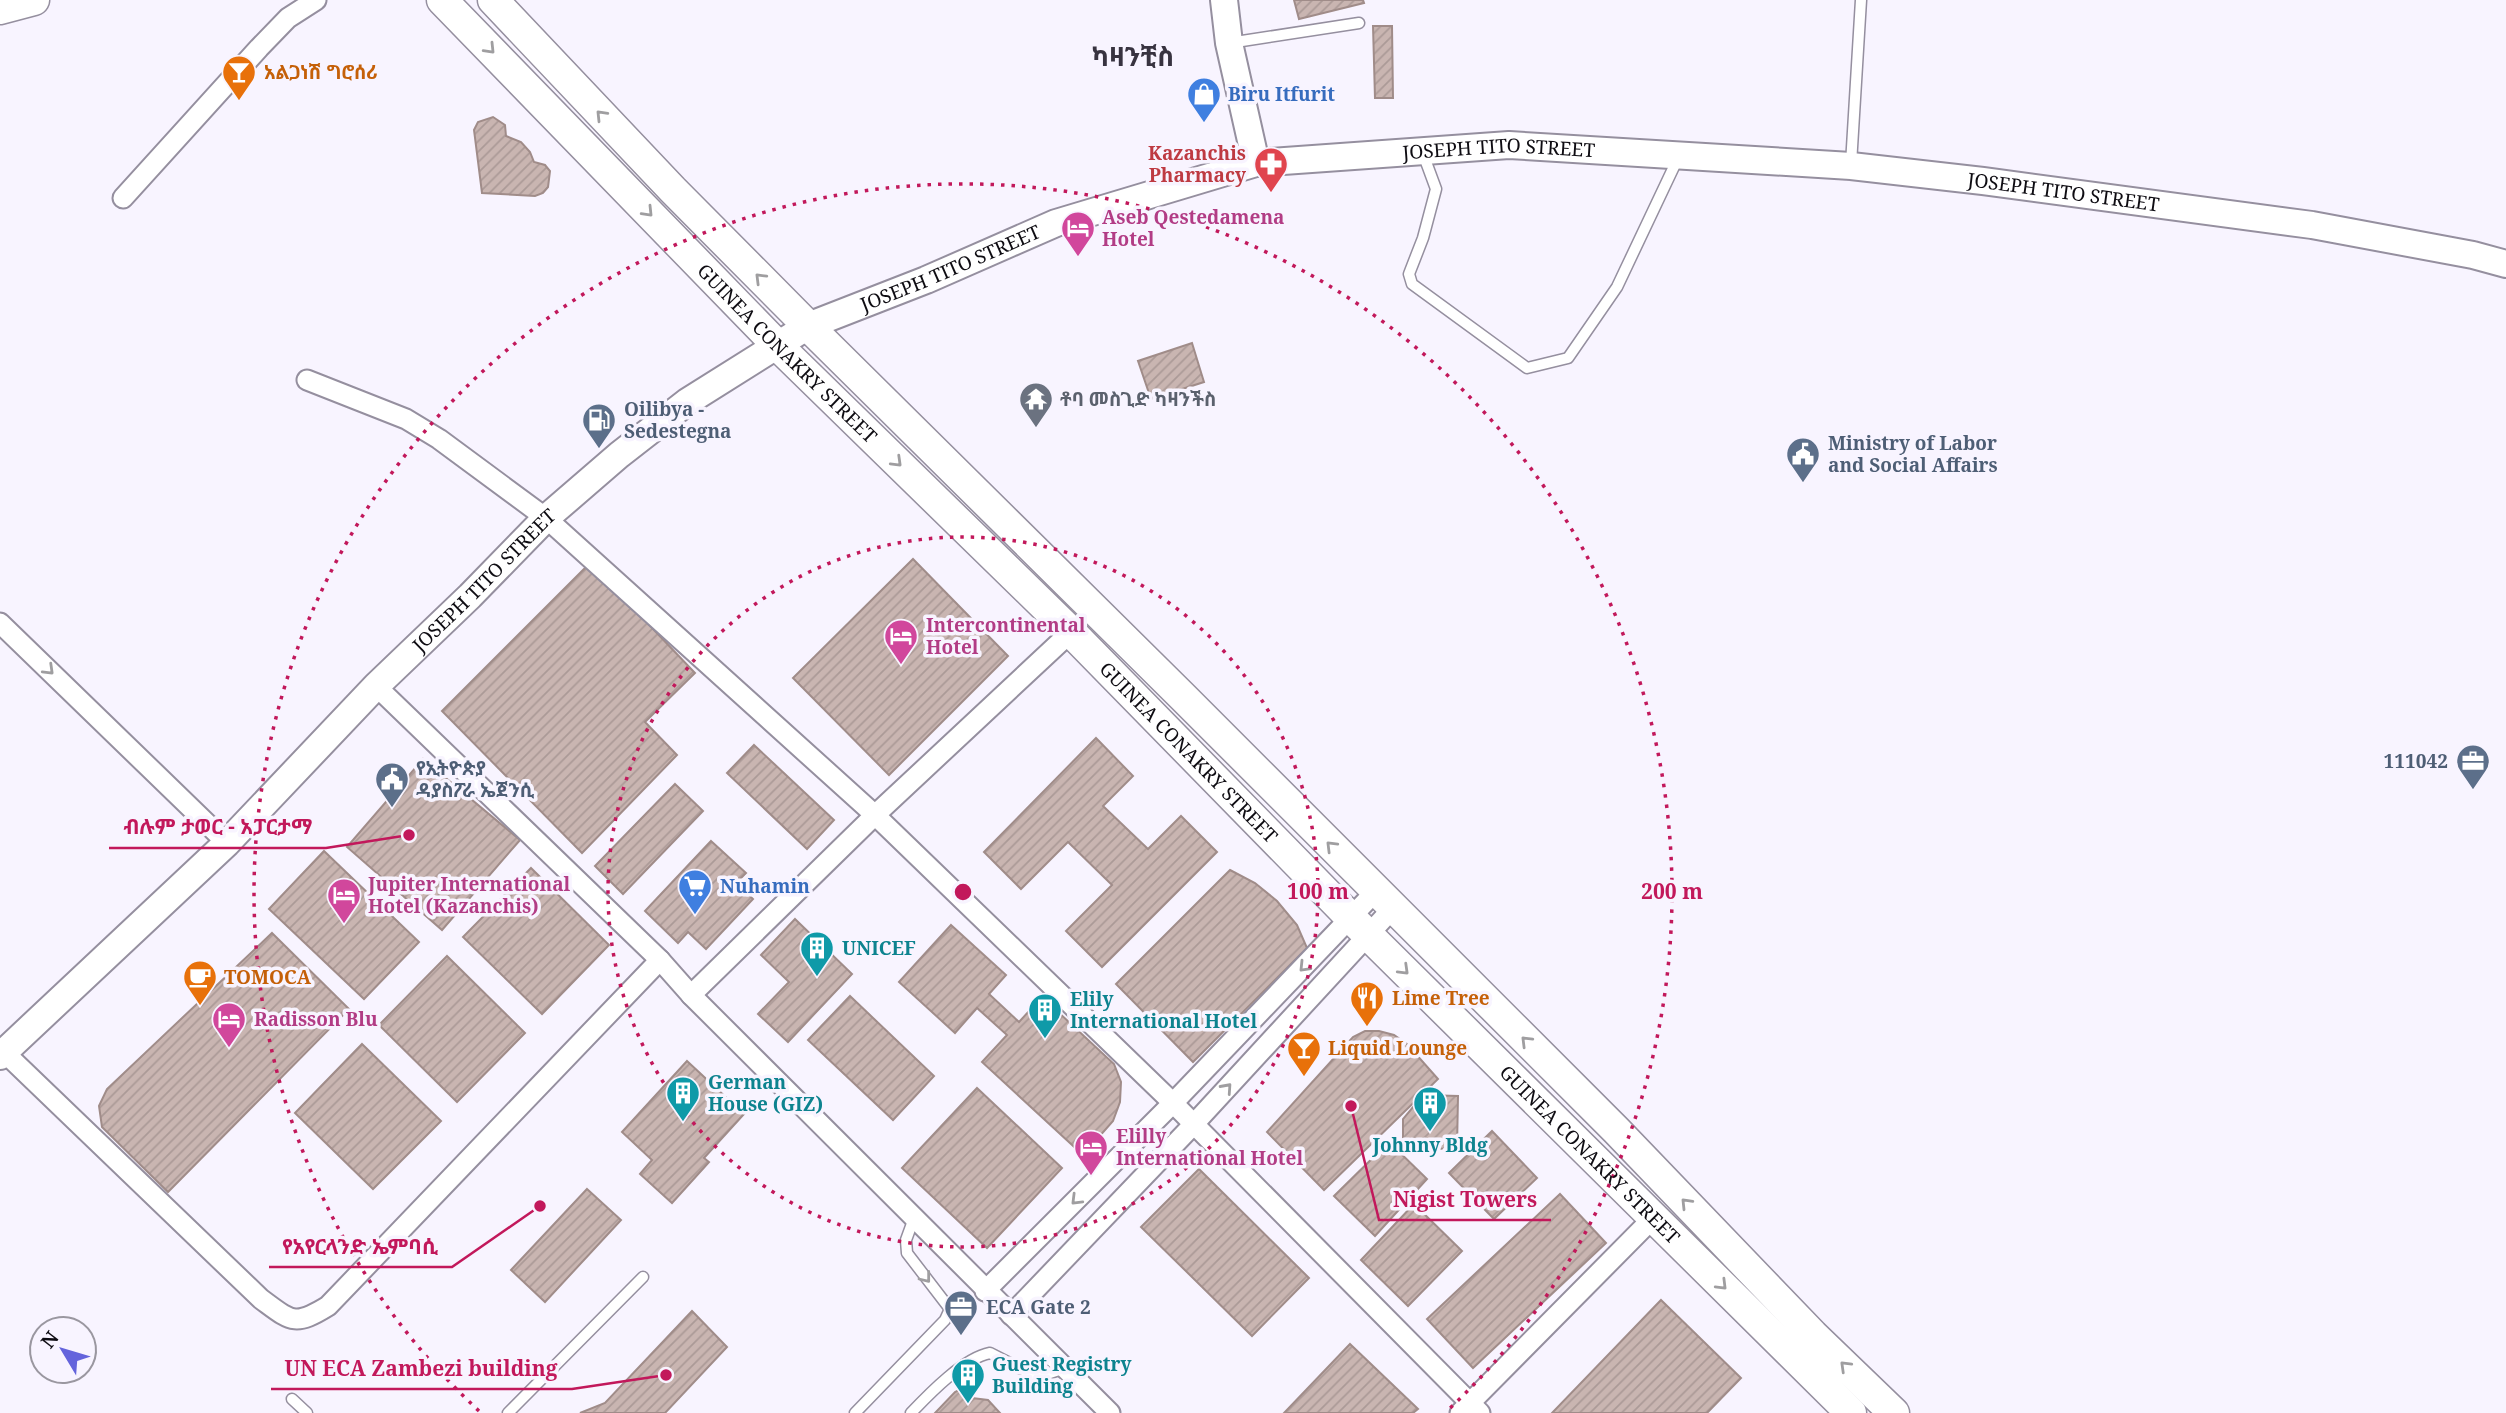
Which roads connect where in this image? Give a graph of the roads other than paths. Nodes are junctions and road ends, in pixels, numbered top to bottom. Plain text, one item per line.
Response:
1 (34, 0) edge
2 (316, 0) edge
3 (442, 0) edge
4 (492, 0) edge
5 (1224, 0) edge
6 (1861, 0) edge
7 (0, 9) edge
8 (1359, 23) dead end
9 (1229, 43) junction
10 (1421, 151) junction
11 (1679, 155) junction
12 (1256, 163) junction
13 (1851, 166) junction
14 (123, 198) dead end
15 (2506, 264) edge
16 (808, 326) junction
17 (778, 346) junction
18 (307, 380) dead end
19 (546, 518) junction
20 (0, 623) edge
21 (1071, 632) junction
22 (376, 686) junction
23 (1183, 696) junction
24 (1159, 721) junction
25 (875, 815) junction
26 (227, 843) junction
27 (1384, 900) junction
28 (1359, 926) junction
29 (660, 960) junction
30 (691, 995) junction
31 (2, 1054) edge
32 (1173, 1103) junction
33 (1193, 1125) junction
34 (1616, 1130) junction
35 (1591, 1154) junction
36 (1654, 1217) junction
37 (914, 1218) junction
38 (643, 1278) dead end
39 (985, 1290) junction
40 (1011, 1315) junction
41 (1065, 1368) junction
42 (292, 1399) dead end
43 (1470, 1410) edge
44 (307, 1413) edge
45 (508, 1413) edge
46 (855, 1413) edge
47 (911, 1413) edge
48 (1110, 1413) edge
49 (1851, 1413) edge
50 (1894, 1413) edge

1 - 7 main road
2 - 14 street
3 -> 17 main road, GUINEA CONAKRY STREET
16 -> 4 main road, GUINEA CONAKRY STREET
5 - 9 main road
6 - 13 lane
8 - 9 lane
9 - 12 main road
10 - 11 main road, JOSEPH TITO STREET
10 - 11 lane
10 - 12 main road, JOSEPH TITO STREET
11 - 13 main road, JOSEPH TITO STREET
12 - 16 main road, JOSEPH TITO STREET
13 - 15 main road, JOSEPH TITO STREET
16 - 17 main road, JOSEPH TITO STREET
16 - 23 main road, GUINEA CONAKRY STREET
17 - 19 main road, JOSEPH TITO STREET
17 -> 21 main road, GUINEA CONAKRY STREET
18 - 19 street
19 - 22 main road, JOSEPH TITO STREET
19 - 25 street
20 -> 26 street
21 - 24 main road, GUINEA CONAKRY STREET
21 - 25 street
22 - 26 main road, JOSEPH TITO STREET
22 - 29 street
23 - 24 main road
27 -> 23 main road, GUINEA CONAKRY STREET
24 - 28 main road, GUINEA CONAKRY STREET
25 - 30 street
25 - 32 street
26 - 31 main road, JOSEPH TITO STREET
27 - 28 street
34 -> 27 main road, GUINEA CONAKRY STREET
28 -> 32 street
33 -> 28 street
28 -> 35 main road, GUINEA CONAKRY STREET
29 - 30 street
29 - 31 street
30 - 37 street
32 - 33 street
32 -> 39 street
33 - 40 street
33 - 43 street
34 - 35 street
50 -> 34 main road, GUINEA CONAKRY STREET
35 - 36 main road, GUINEA CONAKRY STREET
36 - 43 street
36 -> 49 main road, GUINEA CONAKRY STREET
37 - 39 street
37 -> 46 lane
38 - 45 lane
39 - 40 street
40 - 41 street
41 - 47 lane
41 - 48 street
42 - 44 lane

